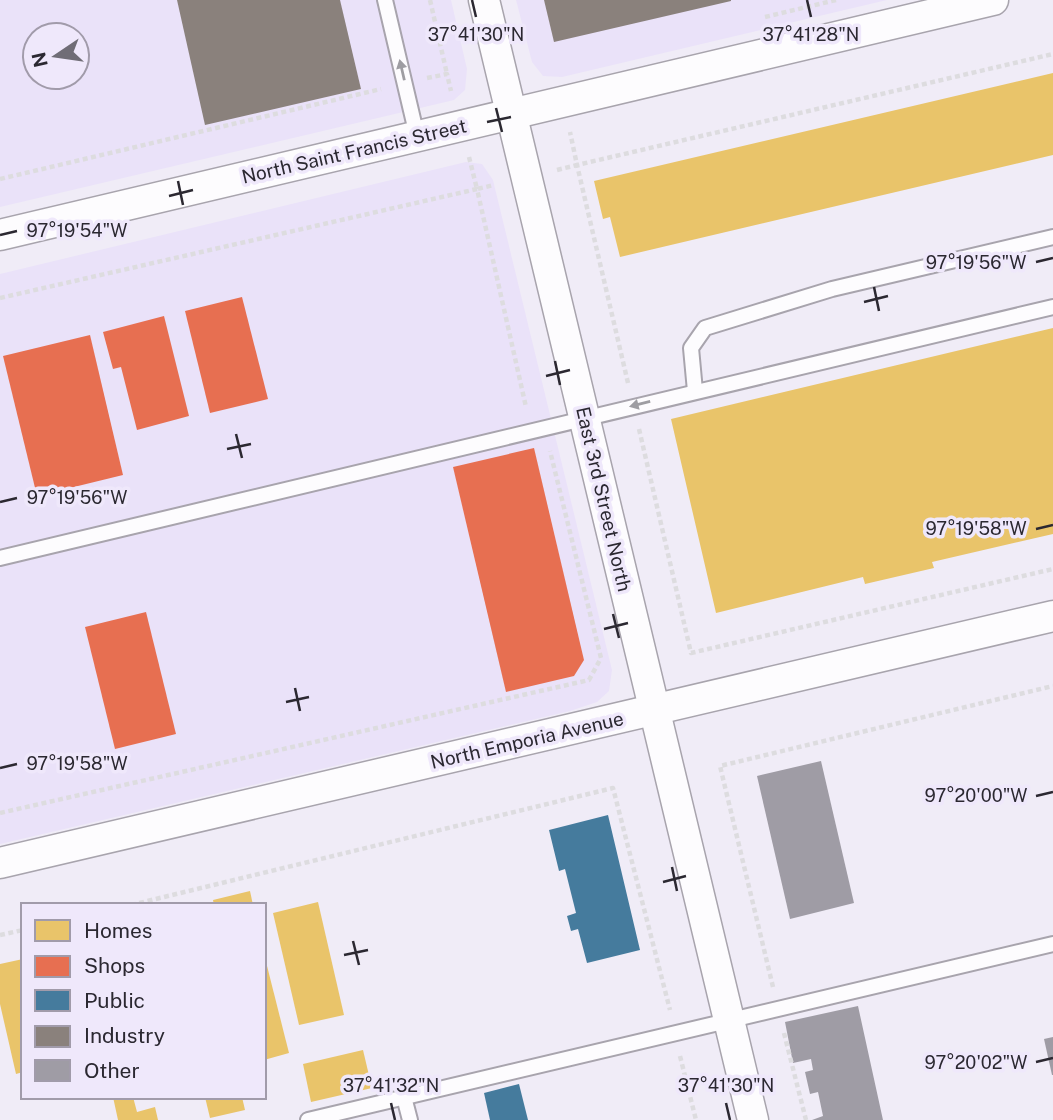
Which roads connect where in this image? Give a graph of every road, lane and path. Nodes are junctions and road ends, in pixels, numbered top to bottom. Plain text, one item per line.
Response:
1 (385, 0) edge
2 (430, 0) edge
3 (484, 0) edge
4 (993, 0) edge
5 (447, 74) junction
6 (405, 83) junction
7 (451, 91) dead end
8 (512, 114) junction
9 (416, 136) junction
10 (0, 179) edge
11 (0, 235) edge
12 (1053, 237) edge
13 (1053, 307) edge
14 (695, 391) junction
15 (585, 417) junction
16 (0, 558) edge
17 (1053, 616) edge
18 (1053, 686) edge
19 (655, 710) junction
20 (0, 863) edge
21 (139, 903) edge
22 (21, 930) edge
23 (0, 935) edge
24 (1053, 944) edge
25 (778, 1008) junction
26 (728, 1019) junction
27 (674, 1032) junction
28 (404, 1097) junction
29 (308, 1120) edge
30 (410, 1120) edge
31 (696, 1120) edge
32 (752, 1120) edge
33 (806, 1120) edge

6 -> 1 lane
2 - 5 path
3 - 8 street, East 3rd Street North
4 - 8 street, North Saint Francis Street
5 - 6 path
5 - 7 path
6 - 9 lane
6 - 10 path
8 - 9 street, North Saint Francis Street
8 - 15 street, East 3rd Street North
9 - 11 street, North Saint Francis Street
12 - 14 lane
13 - 14 lane
14 -> 15 lane
15 - 16 lane
15 - 19 street, East 3rd Street North
17 - 19 street, North Emporia Avenue
18 - 25 path
19 - 20 street, North Emporia Avenue
19 - 26 street, East 3rd Street North
21 - 27 path
22 - 23 path
24 - 25 lane
25 - 26 lane
25 - 33 path
26 - 27 lane
26 - 32 street, East 3rd Street North
27 - 28 lane
27 - 31 path
28 - 29 lane
28 - 30 lane

